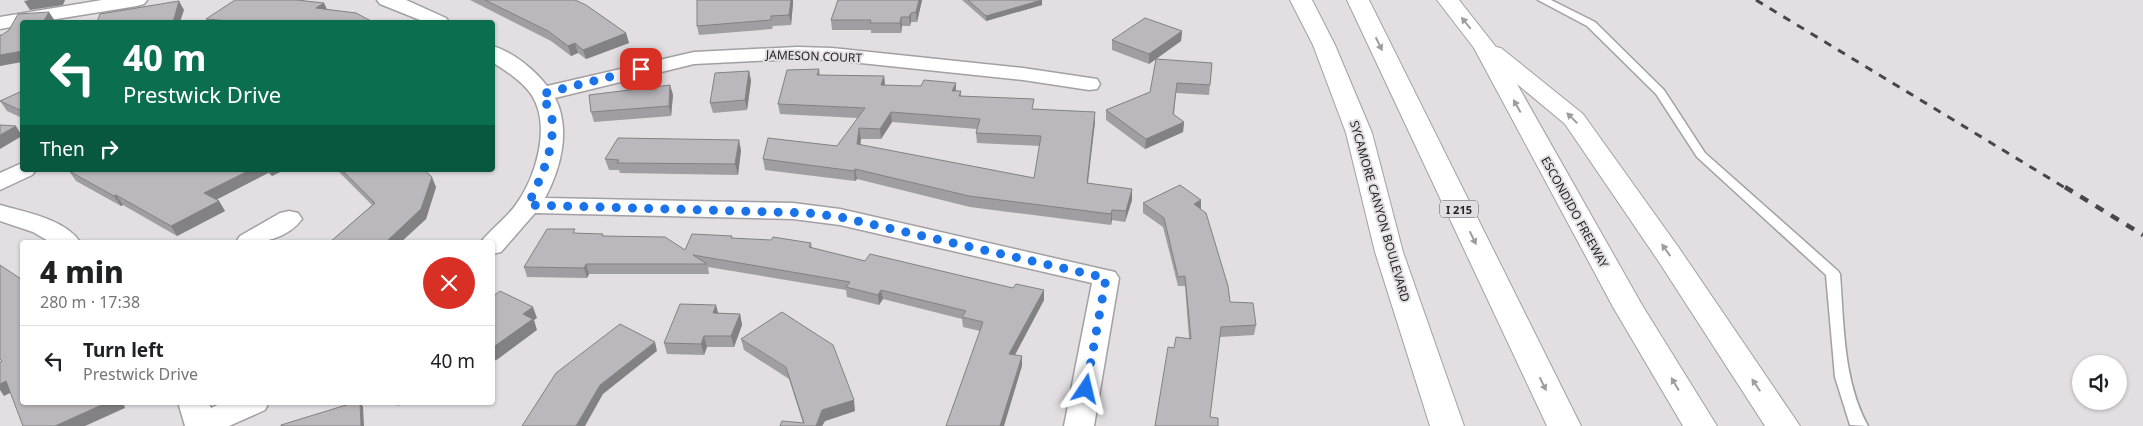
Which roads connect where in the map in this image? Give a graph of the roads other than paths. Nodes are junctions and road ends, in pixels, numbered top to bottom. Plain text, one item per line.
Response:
1 (136, 0) edge
2 (388, 0) edge
3 (1301, 0) edge
4 (1358, 0) edge
5 (1448, 0) edge
6 (1543, 0) edge
7 (20, 20) edge
8 (23, 20) edge
9 (435, 20) edge
10 (0, 24) edge
11 (1484, 46) junction
12 (495, 54) edge
13 (1089, 84) dead end
14 (542, 94) junction
15 (20, 172) edge
16 (0, 183) edge
17 (528, 205) junction
18 (0, 213) edge
19 (289, 219) dead end
20 (63, 240) edge
21 (252, 240) edge
22 (495, 243) edge
23 (245, 405) edge
24 (199, 420) edge
25 (1561, 423) edge
26 (1079, 426) edge
27 (1447, 426) edge
28 (1700, 426) edge
29 (1783, 426) edge
30 (1860, 426) edge

1 - 8 street
2 - 9 street
3 - 27 main road, SYCAMORE CANYON BOULEVARD
4 -> 25 main road, I 215
11 -> 5 main road, ESCONDIDO FREEWAY
6 - 30 lane
7 - 10 street
28 -> 11 main road, ESCONDIDO FREEWAY
29 -> 11 main road
12 - 14 street
13 - 14 street, JAMESON COURT
14 - 17 street
15 - 16 street
17 - 22 street
17 - 26 street
18 - 20 street
19 - 21 street
23 - 24 street

